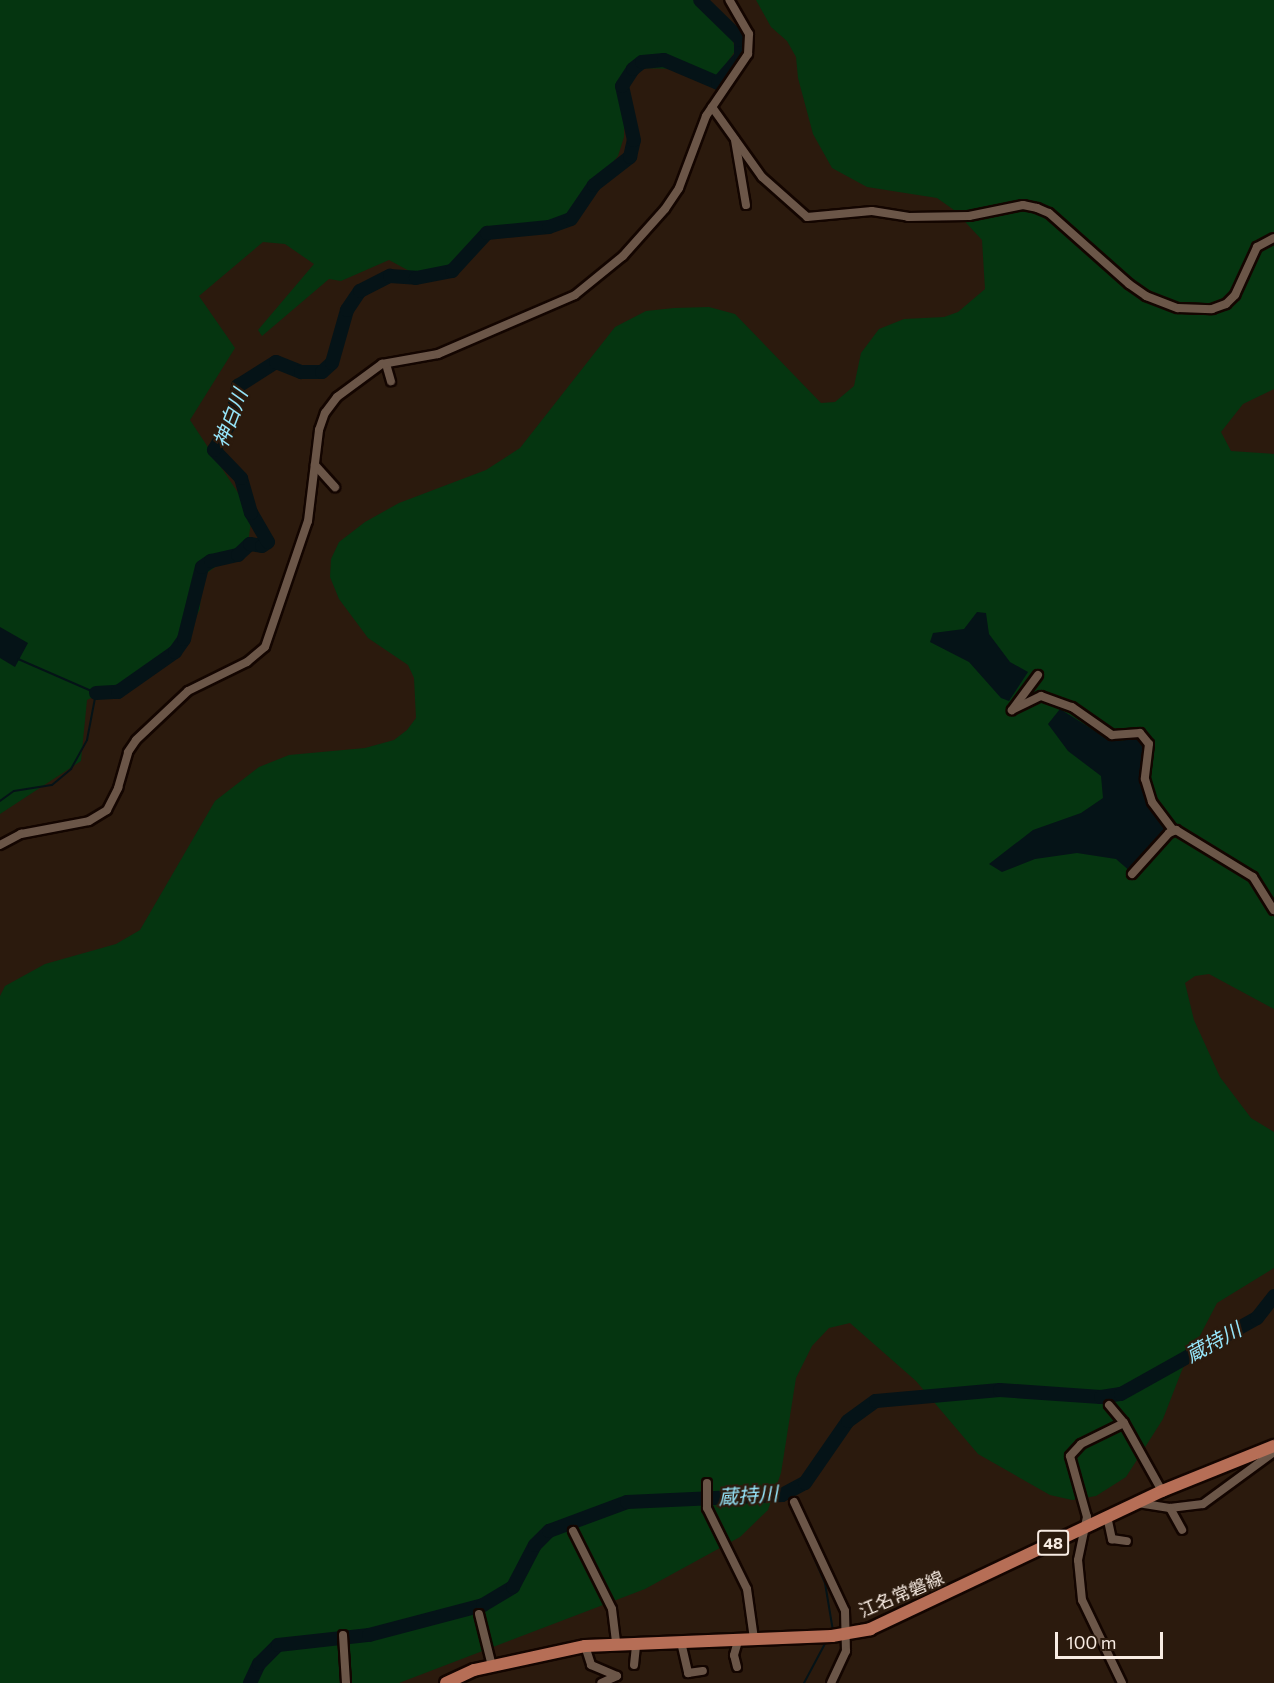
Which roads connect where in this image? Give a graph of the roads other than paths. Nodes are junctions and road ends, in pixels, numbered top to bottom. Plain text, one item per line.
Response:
1 (729, 0) edge
2 (712, 107) junction
3 (735, 140) junction
4 (746, 205) dead end
5 (1274, 238) edge
6 (386, 363) junction
7 (392, 381) dead end
8 (315, 465) junction
9 (335, 487) dead end
10 (1038, 675) dead end
11 (1174, 831) junction
12 (0, 845) edge
13 (1132, 874) dead end
14 (1274, 910) edge
15 (1109, 1405) dead end
16 (1124, 1423) junction
17 (1274, 1446) edge
18 (1274, 1452) edge
19 (707, 1483) dead end
20 (1162, 1491) junction
21 (794, 1502) dead end
22 (1137, 1502) junction
23 (1170, 1508) junction
24 (1107, 1516) junction
25 (1086, 1527) junction
26 (1182, 1530) dead end
27 (573, 1531) dead end
28 (1127, 1541) dead end
29 (478, 1614) dead end
30 (845, 1634) junction
31 (343, 1635) dead end
32 (754, 1639) junction
33 (738, 1641) junction
34 (681, 1642) junction
35 (616, 1644) junction
36 (636, 1644) junction
37 (585, 1646) junction
38 (634, 1665) dead end
39 (492, 1666) junction
40 (737, 1667) dead end
41 (703, 1671) dead end
42 (346, 1683) edge
43 (446, 1683) edge
44 (601, 1683) edge
45 (831, 1683) edge
46 (1122, 1683) edge

1 - 2 street
2 - 3 street
2 - 6 street
3 - 4 street
3 - 5 street
6 - 7 street
6 - 8 street
8 - 9 street
8 - 12 street
10 - 11 street
11 - 13 street
11 - 14 street
15 - 16 street
16 - 20 street
16 - 25 street
17 - 20 main road, 江名常磐線 / 48
18 - 23 street
19 - 32 street
20 - 22 main road, 江名常磐線 / 48
21 - 30 street
22 - 23 street
22 - 24 main road, 江名常磐線 / 48
23 - 26 street
24 - 25 main road, 江名常磐線 / 48
24 - 28 street
25 - 30 main road, 江名常磐線 / 48
25 - 46 street
27 - 35 street
29 - 39 street
30 - 32 main road, 江名常磐線 / 48
30 - 45 street
31 - 42 street
32 - 33 main road, 江名常磐線 / 48
33 - 34 main road, 江名常磐線 / 48
33 - 40 street
34 - 36 main road, 江名常磐線 / 48
34 - 41 street
35 - 36 main road, 江名常磐線 / 48
35 - 37 main road, 江名常磐線 / 48
36 - 38 street
37 - 39 main road, 江名常磐線 / 48
37 - 44 street
39 - 43 main road, 江名常磐線 / 48

